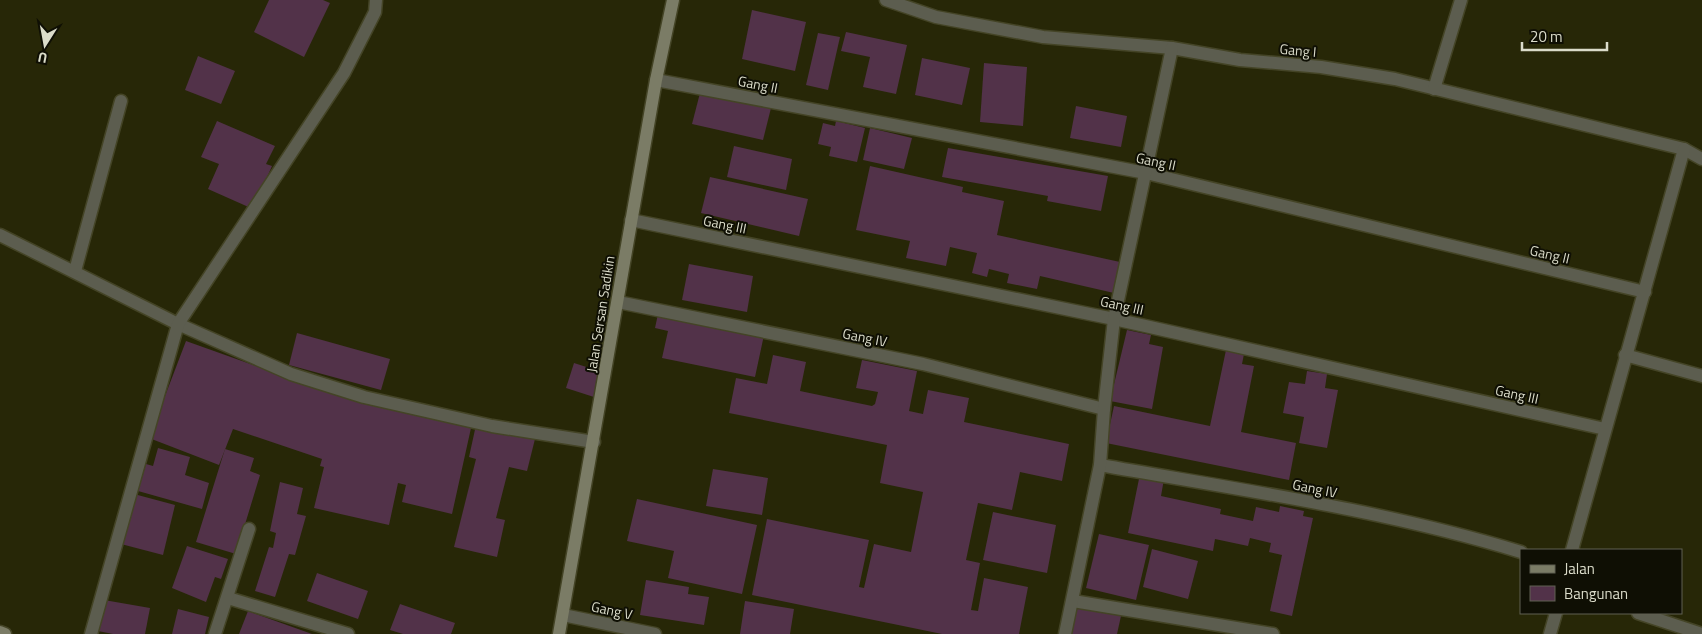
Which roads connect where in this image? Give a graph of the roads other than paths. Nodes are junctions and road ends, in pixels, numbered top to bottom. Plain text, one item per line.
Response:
1 (376, 0) edge
2 (673, 0) edge
3 (886, 0) edge
4 (1461, 0) edge
5 (1172, 48) junction
6 (656, 80) junction
7 (1434, 89) junction
8 (121, 101) dead end
9 (1684, 149) junction
10 (1702, 160) edge
11 (1146, 173) junction
12 (631, 220) junction
13 (0, 235) edge
14 (75, 271) junction
15 (1645, 292) junction
16 (618, 302) junction
17 (1114, 319) junction
18 (178, 324) junction
19 (1625, 355) junction
20 (1702, 376) edge
21 (1104, 409) junction
22 (1605, 428) junction
23 (594, 442) junction
24 (1100, 465) junction
25 (249, 529) dead end
26 (1572, 549) edge
27 (1520, 552) edge
28 (228, 598) junction
29 (1073, 601) junction
30 (1556, 614) edge
31 (1641, 614) edge
32 (563, 615) junction
33 (0, 632) edge
34 (5, 634) edge
35 (91, 634) edge
36 (215, 634) edge
37 (348, 634) edge
38 (559, 634) edge
39 (654, 634) edge
40 (1066, 634) edge
41 (1273, 634) edge
42 (1550, 634) edge
43 (1702, 634) edge

1 - 18 street
2 - 6 main road, Jalan Sersan Sadikin
3 - 5 street, Gang I
4 - 7 street
5 - 7 street, Gang I
5 - 11 street
6 - 11 street, Gang II
6 - 12 main road, Jalan Sersan Sadikin
7 - 9 street, Gang I
8 - 14 street
9 - 10 street, Gang I
9 - 15 street
11 - 15 street, Gang II
11 - 17 street
12 - 16 main road, Jalan Sersan Sadikin
12 - 17 street, Gang III
13 - 14 street
14 - 18 street
15 - 19 street
16 - 21 street, Gang IV
16 - 23 main road, Jalan Sersan Sadikin
17 - 21 street
17 - 22 street, Gang III
18 - 23 street
18 - 35 street
19 - 20 street
19 - 22 street
21 - 24 street
22 - 26 street
23 - 32 main road, Jalan Sersan Sadikin
24 - 27 street, Gang IV
24 - 29 street
25 - 28 street
28 - 36 street
28 - 37 street
29 - 40 street
29 - 41 street
30 - 42 street
31 - 43 street
32 - 38 main road, Jalan Sersan Sadikin
32 - 39 street, Gang V
33 - 34 main road

